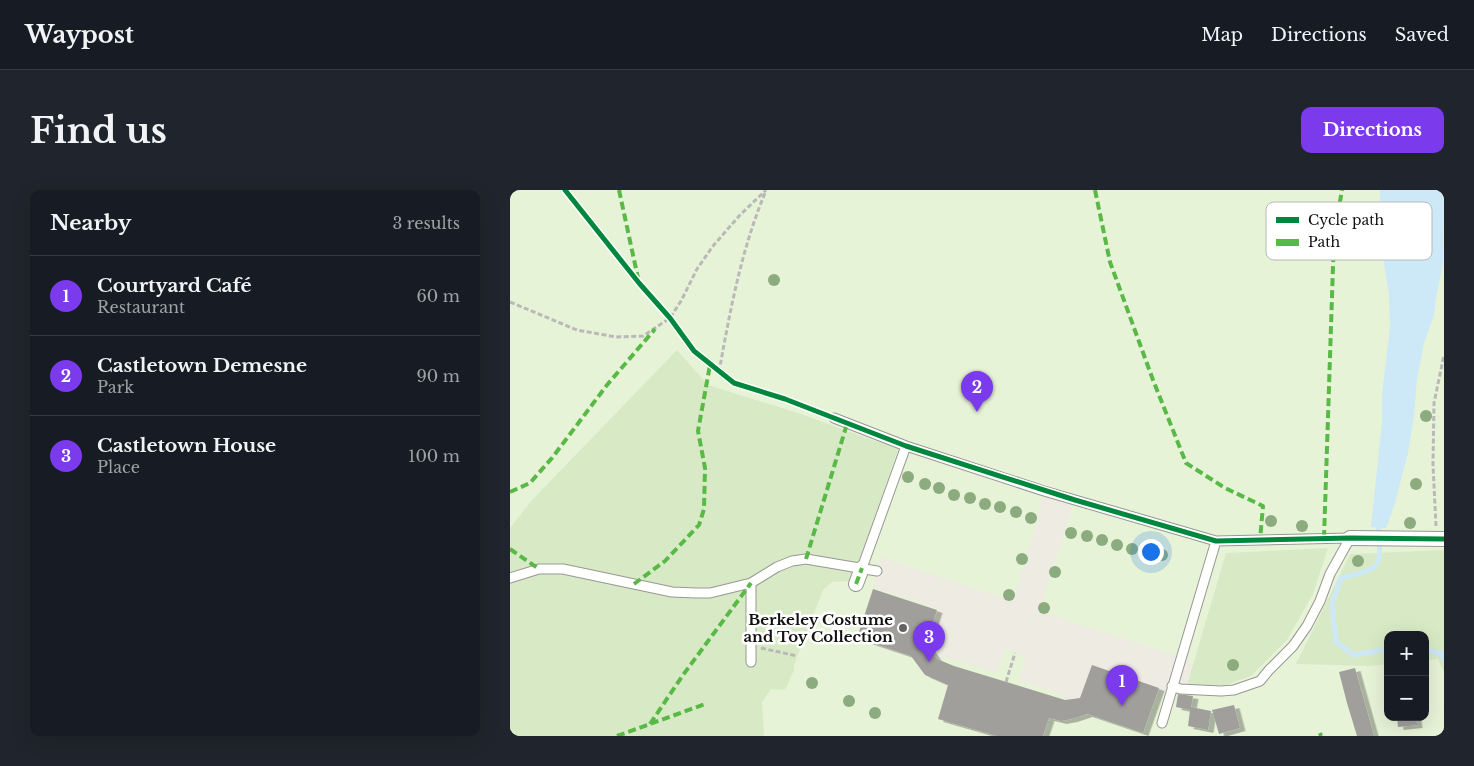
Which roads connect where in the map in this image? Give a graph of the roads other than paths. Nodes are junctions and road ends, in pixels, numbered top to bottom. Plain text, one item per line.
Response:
1 (834, 418) road end
2 (906, 446) junction
3 (1350, 538) junction
4 (1441, 539) edge
5 (1216, 541) junction
6 (862, 568) junction
7 (877, 571) dead end
8 (510, 578) edge
9 (751, 583) junction
10 (856, 584) dead end
11 (751, 662) dead end
12 (1172, 686) junction
13 (1162, 722) dead end

1 - 2 lane
2 - 5 lane
2 - 6 lane
3 - 4 street
3 - 5 lane
3 - 12 lane
5 - 12 lane
6 - 7 lane
6 - 9 lane
6 - 10 street
8 - 9 lane
9 - 11 lane
12 - 13 lane

